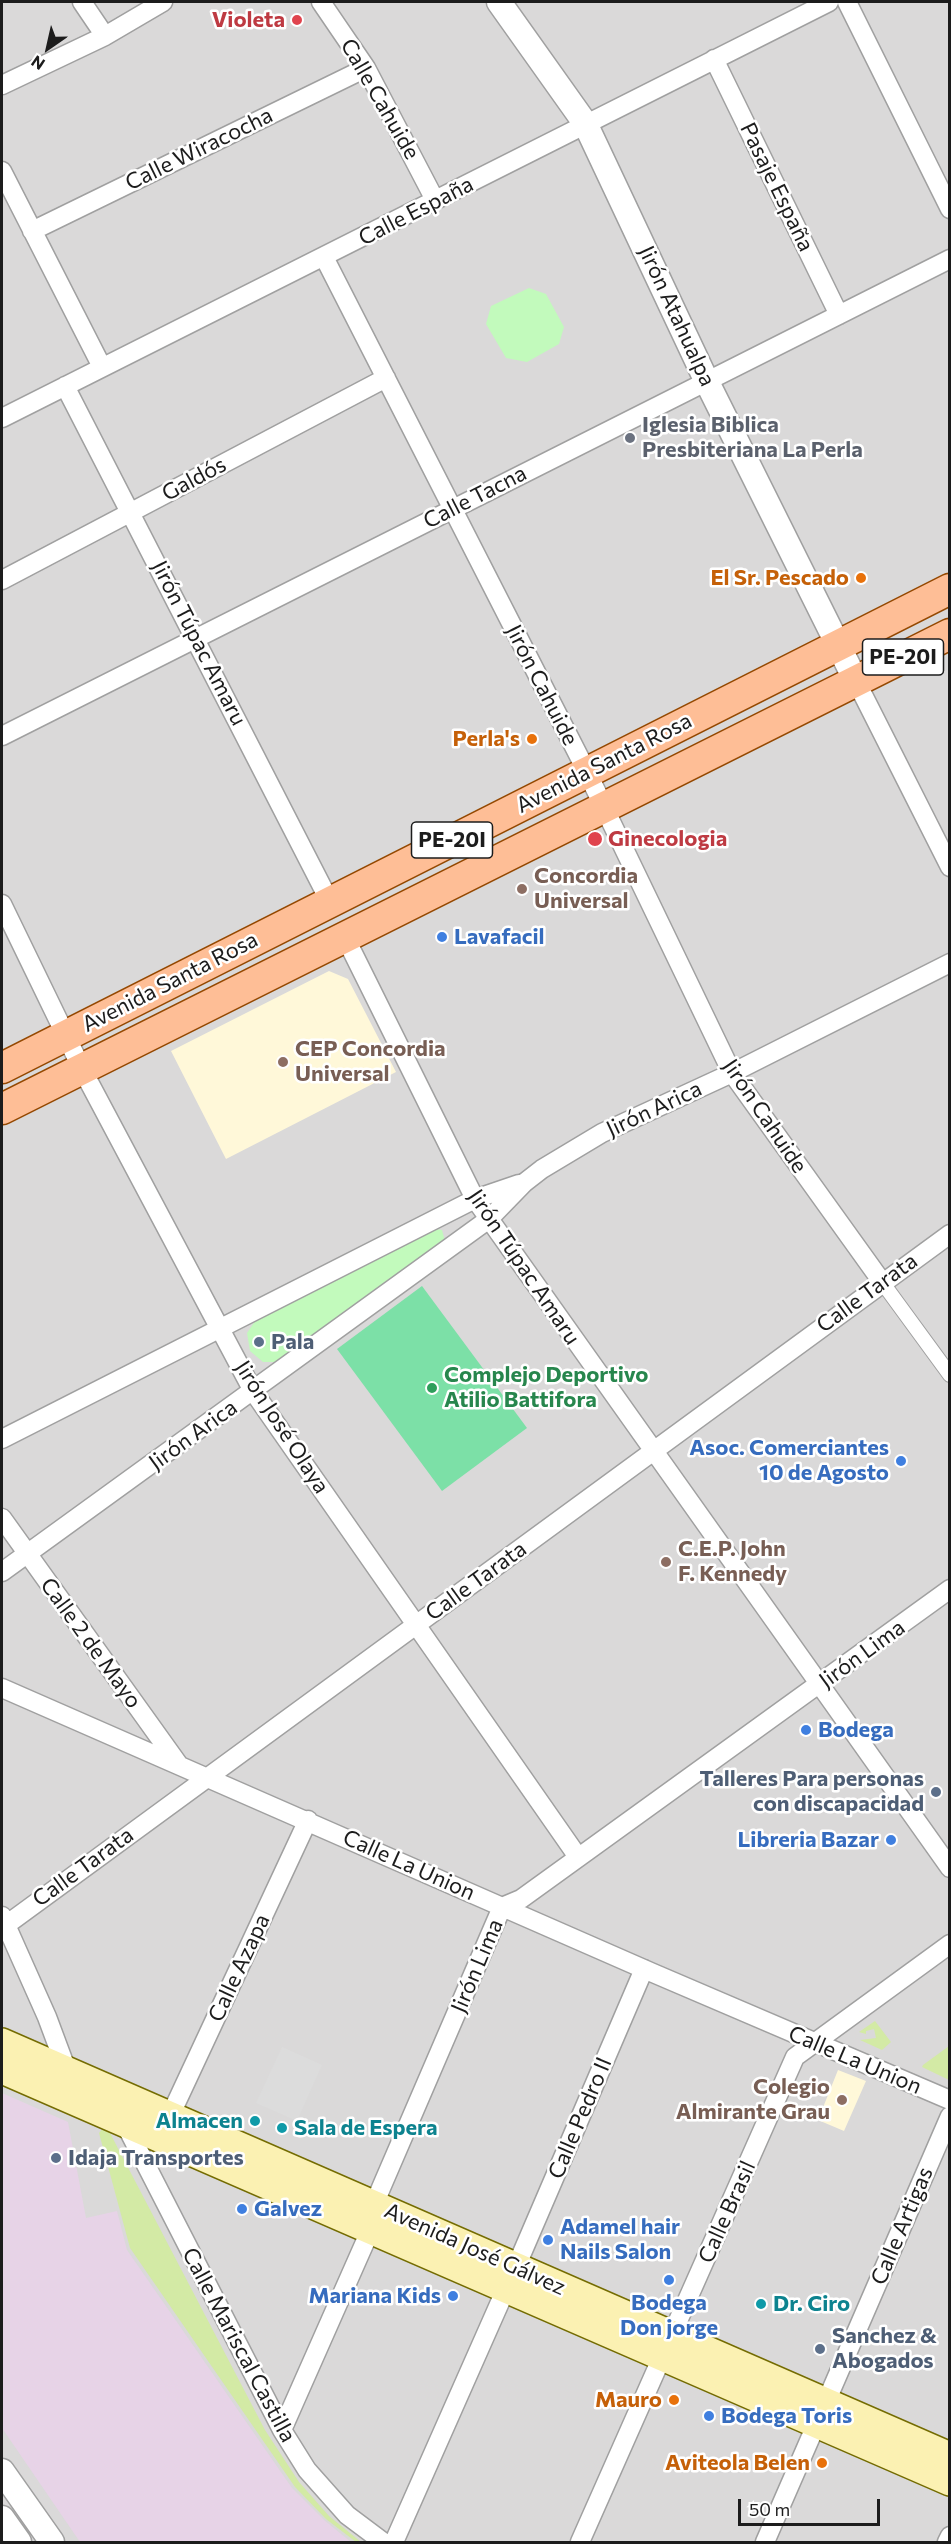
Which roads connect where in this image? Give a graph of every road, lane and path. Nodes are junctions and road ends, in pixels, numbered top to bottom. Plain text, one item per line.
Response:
1 (82, 2) edge
2 (163, 2) edge
3 (321, 2) edge
4 (499, 2) edge
5 (829, 2) edge
6 (848, 2) edge
7 (105, 36) junction
8 (714, 59) junction
9 (366, 68) junction
10 (2, 85) edge
11 (585, 123) junction
12 (2, 171) edge
13 (435, 200) junction
14 (950, 208) edge
15 (32, 231) junction
16 (324, 257) junction
17 (950, 259) edge
18 (839, 315) junction
19 (102, 367) junction
20 (386, 378) junction
21 (707, 382) junction
22 (65, 386) junction
23 (2, 418) edge
24 (453, 509) junction
25 (132, 512) junction
26 (2, 580) edge
27 (950, 590) edge
28 (950, 634) edge
29 (196, 638) junction
30 (838, 645) junction
31 (856, 681) junction
32 (2, 736) edge
33 (587, 772) junction
34 (603, 808) junction
35 (950, 867) edge
36 (330, 902) junction
37 (2, 904) edge
38 (345, 937) junction
39 (950, 963) edge
40 (66, 1035) junction
41 (2, 1068) edge
42 (82, 1069) junction
43 (732, 1072) junction
44 (2, 1109) edge
45 (524, 1183) junction
46 (475, 1200) junction
47 (489, 1219) junction
48 (950, 1234) edge
49 (882, 1282) junction
50 (221, 1329) junction
51 (950, 1375) edge
52 (254, 1391) junction
53 (2, 1439) edge
54 (653, 1452) junction
55 (2, 1518) edge
56 (27, 1554) junction
57 (2, 1572) edge
58 (950, 1589) edge
59 (418, 1624) junction
60 (819, 1685) junction
61 (2, 1688) edge
62 (181, 1768) junction
63 (205, 1778) junction
64 (308, 1820) junction
65 (578, 1857) junction
66 (950, 1868) edge
67 (502, 1907) junction
68 (3, 1922) edge
69 (950, 1944) edge
70 (644, 1969) junction
71 (2, 2042) edge
72 (815, 2043) junction
73 (2, 2070) edge
74 (67, 2072) junction
75 (950, 2100) edge
76 (77, 2103) junction
77 (171, 2116) junction
78 (950, 2116) edge
79 (125, 2124) junction
80 (372, 2218) junction
81 (511, 2279) junction
82 (667, 2346) junction
83 (821, 2414) junction
84 (282, 2430) junction
85 (950, 2456) edge
86 (2, 2471) edge
87 (950, 2482) edge
88 (2, 2518) edge
89 (950, 2536) edge
90 (19, 2542) edge
91 (52, 2542) edge
92 (383, 2542) edge
93 (394, 2542) edge
94 (580, 2542) edge
95 (765, 2542) edge
96 (947, 2542) edge

1 - 7 street
2 - 7 street
3 - 9 street, Calle Cahuide
4 - 11 street, Jirón Atahualpa
5 - 8 street, Calle España
6 - 14 street
7 - 10 street
8 - 11 street, Calle España
8 - 18 street, Pasaje España
9 - 13 street, Calle Cahuide
9 - 15 street, Calle Wiracocha
11 - 13 street, Calle España
11 - 21 street, Jirón Atahualpa
12 - 15 street
13 - 16 street, Calle España
15 - 19 street
16 - 19 street, Calle España
16 - 20 street, Jirón Cahuide
17 - 18 street, Calle Tacna
18 - 21 street, Calle Tacna
19 - 22 street, Calle España
20 - 24 street, Jirón Cahuide
20 - 25 street, Galdós
21 - 24 street, Calle Tacna
21 - 30 street, Jirón Atahualpa
22 - 23 street, Calle España
22 - 25 street, Jirón Túpac Amaru
24 - 29 street, Calle Tacna
24 - 33 street, Jirón Cahuide
25 - 26 street, Galdós
25 - 29 street, Jirón Túpac Amaru
27 - 30 main road, Avenida Santa Rosa / PE-20I
28 - 31 main road, Avenida Santa Rosa / PE-20I
29 - 32 street, Calle Tacna
29 - 36 street, Jirón Túpac Amaru
30 - 31 street, Jirón Atahualpa
30 - 33 main road, Avenida Santa Rosa / PE-20I
31 - 34 main road, Avenida Santa Rosa / PE-20I
31 - 35 street, Jirón Atahualpa
33 - 34 street, Jirón Cahuide
33 - 36 main road, Avenida Santa Rosa / PE-20I
34 - 38 main road, Avenida Santa Rosa / PE-20I
34 - 43 street, Jirón Cahuide
36 - 40 main road, Avenida Santa Rosa / PE-20I
37 - 40 street, Jirón José Olaya
38 - 42 main road, Avenida Santa Rosa / PE-20I
38 - 46 street, Jirón Túpac Amaru
39 - 43 street, Jirón Arica
40 - 41 main road, Avenida Santa Rosa / PE-20I
40 - 42 street, Jirón José Olaya
42 - 44 main road, Avenida Santa Rosa / PE-20I
42 - 50 street, Jirón José Olaya
43 - 45 street, Jirón Arica
43 - 49 street, Jirón Cahuide
45 - 46 street, Jirón Arica
45 - 47 street, Jirón Arica
46 - 47 street, Jirón Túpac Amaru
46 - 50 street, Jirón Arica
47 - 52 street, Jirón Arica
47 - 54 street, Jirón Túpac Amaru
48 - 49 street, Calle Tarata
49 - 51 street, Jirón Cahuide
49 - 54 street, Calle Tarata
50 - 52 street, Jirón José Olaya
50 - 53 street, Jirón Arica
52 - 56 street, Jirón Arica
52 - 59 street, Jirón José Olaya
54 - 59 street, Calle Tarata
54 - 60 street, Jirón Túpac Amaru
55 - 56 street, Calle 2 de Mayo
56 - 57 street, Jirón Arica
56 - 62 street, Calle 2 de Mayo
58 - 60 street, Jirón Lima
59 - 63 street, Calle Tarata
59 - 65 street, Jirón José Olaya
60 - 65 street, Jirón Lima
60 - 66 street, Jirón Túpac Amaru
61 - 62 street, Calle La Union
62 - 63 street, Calle La Union
63 - 64 street, Calle La Union
63 - 68 street, Calle Tarata
64 - 67 street, Calle La Union
64 - 77 street, Calle Azapa
65 - 67 street, Jirón Lima
67 - 70 street, Calle La Union
67 - 80 street, Jirón Lima
68 - 74 street
69 - 72 street, Calle Brasil
70 - 72 street, Calle La Union
70 - 81 street, Calle Pedro II
71 - 74 main road, Avenida José Gálvez
72 - 75 street, Calle La Union
72 - 82 street, Calle Brasil
73 - 76 main road, Avenida José Gálvez
74 - 76 street
74 - 77 main road, Avenida José Gálvez
76 - 79 main road, Avenida José Gálvez
77 - 80 main road, Avenida José Gálvez
78 - 83 street, Calle Artigas
79 - 80 main road, Avenida José Gálvez
79 - 84 street, Calle Mariscal Castilla
80 - 81 main road, Avenida José Gálvez
80 - 84 street, Jirón Lima
81 - 82 main road, Avenida José Gálvez
81 - 93 street, Calle Pedro II
82 - 83 main road, Avenida José Gálvez
82 - 94 street, Calle Brasil
83 - 85 main road, Avenida José Gálvez
83 - 87 main road, Avenida José Gálvez
83 - 95 street, Calle Artigas
84 - 92 street, Calle Mariscal Castilla
86 - 91 street
88 - 90 street
89 - 96 street

